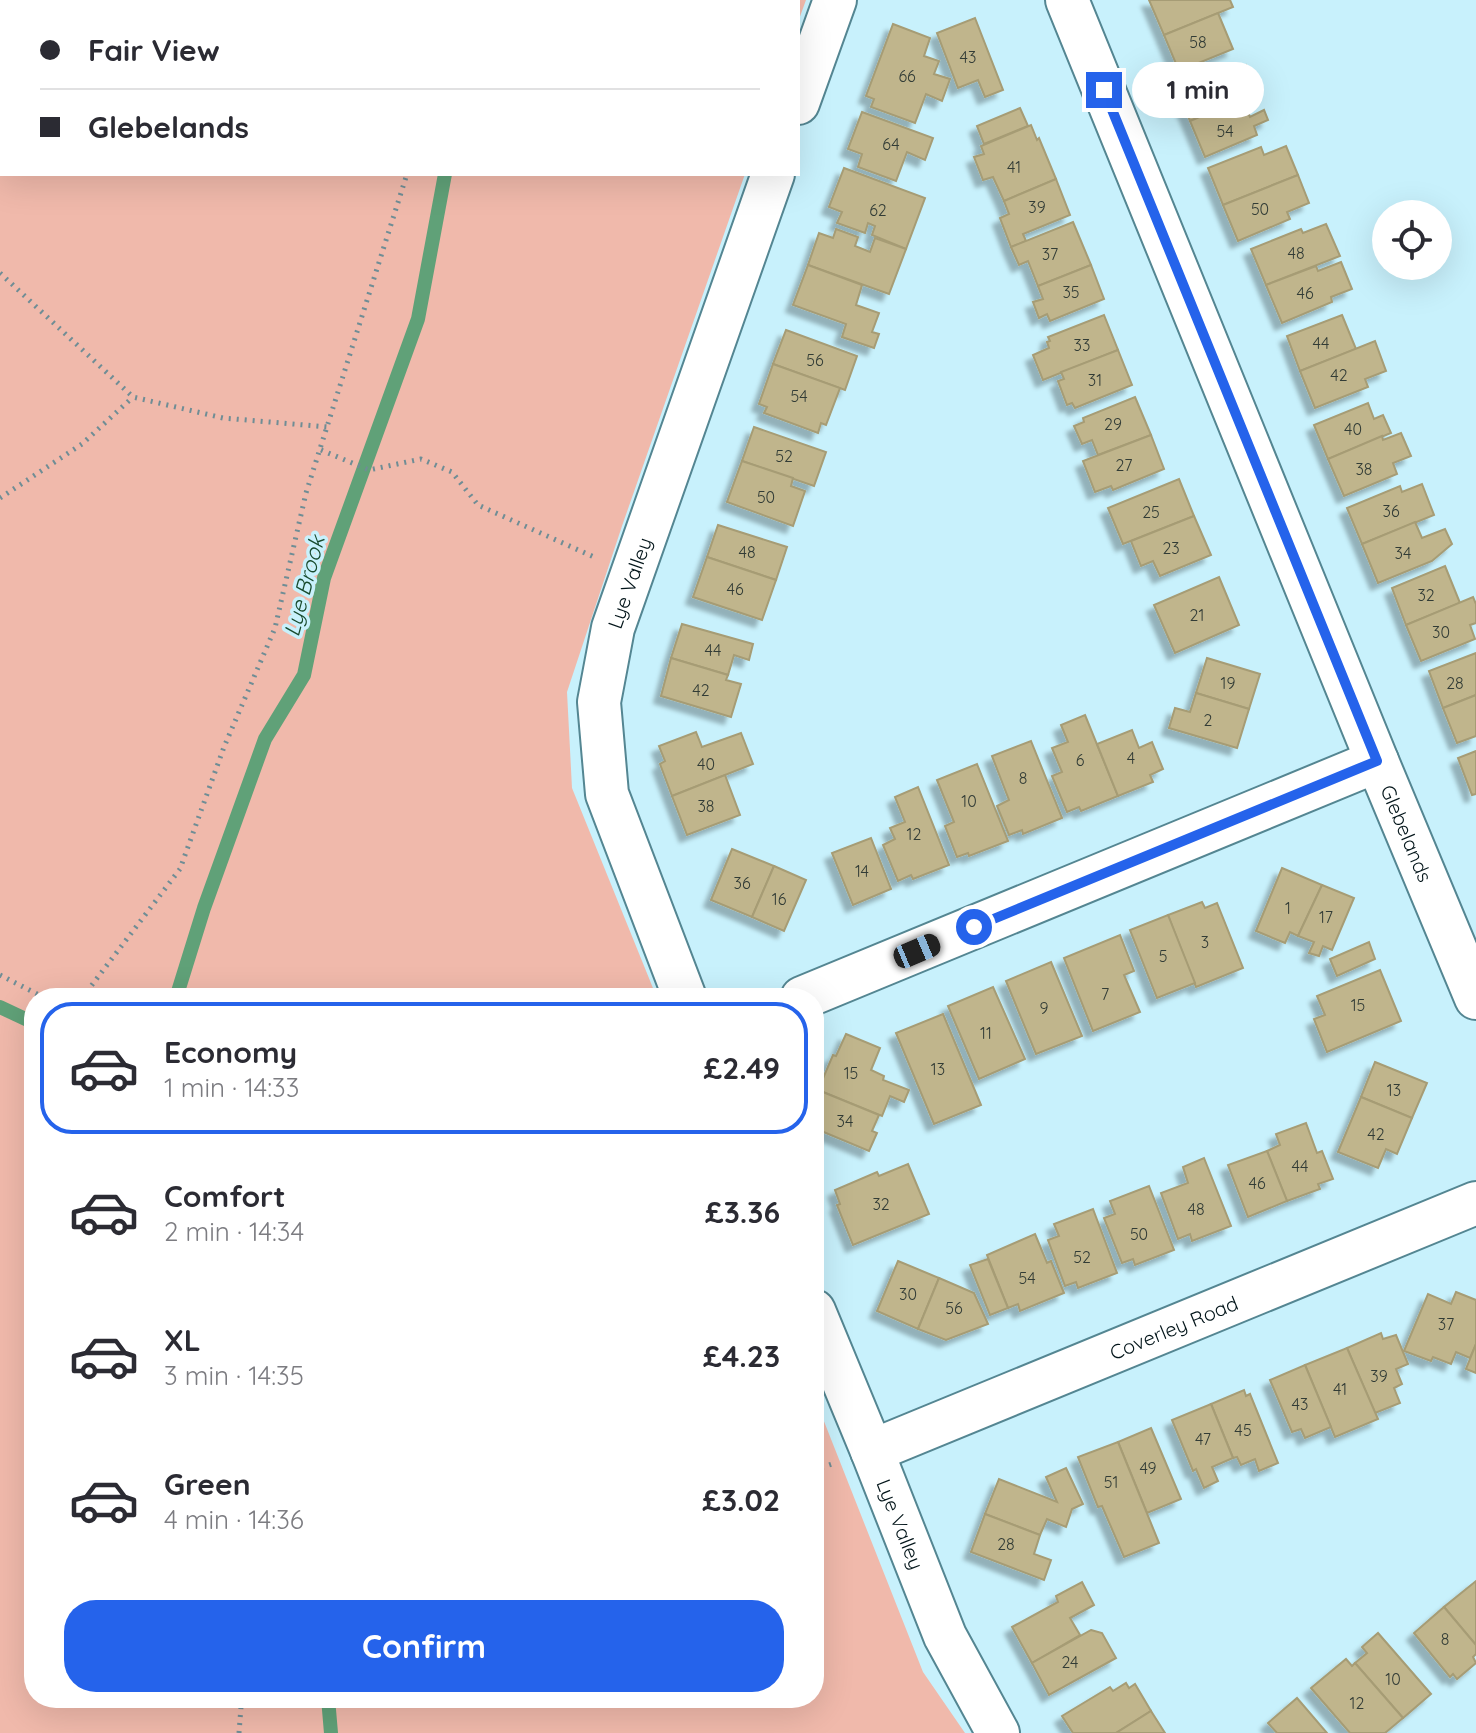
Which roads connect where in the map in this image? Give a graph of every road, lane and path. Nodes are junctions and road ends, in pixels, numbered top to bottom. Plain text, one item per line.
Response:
1 (835, 0) edge
2 (1067, 0) edge
3 (800, 97) edge
4 (406, 176) edge
5 (772, 176) edge
6 (0, 273) edge
7 (133, 397) junction
8 (328, 427) junction
9 (321, 450) junction
10 (0, 498) edge
11 (573, 549) dead end
12 (1377, 761) junction
13 (0, 975) edge
14 (25, 988) edge
15 (90, 988) edge
16 (681, 988) edge
17 (824, 989) edge
18 (1476, 998) edge
19 (1476, 1203) edge
20 (824, 1335) edge
21 (872, 1451) junction
22 (241, 1708) edge
23 (239, 1733) edge
24 (998, 1733) edge

1 - 3 street
2 - 12 street, Glebelands
4 - 8 path
5 - 16 street, Lye Valley
6 - 7 path
7 - 8 path
7 - 10 path
8 - 9 path
9 - 11 path
9 - 15 path
12 - 17 street
12 - 18 street, Glebelands
13 - 14 path
19 - 21 street, Coverley Road
20 - 21 street, Lye Valley
21 - 24 street, Lye Valley
22 - 23 path

